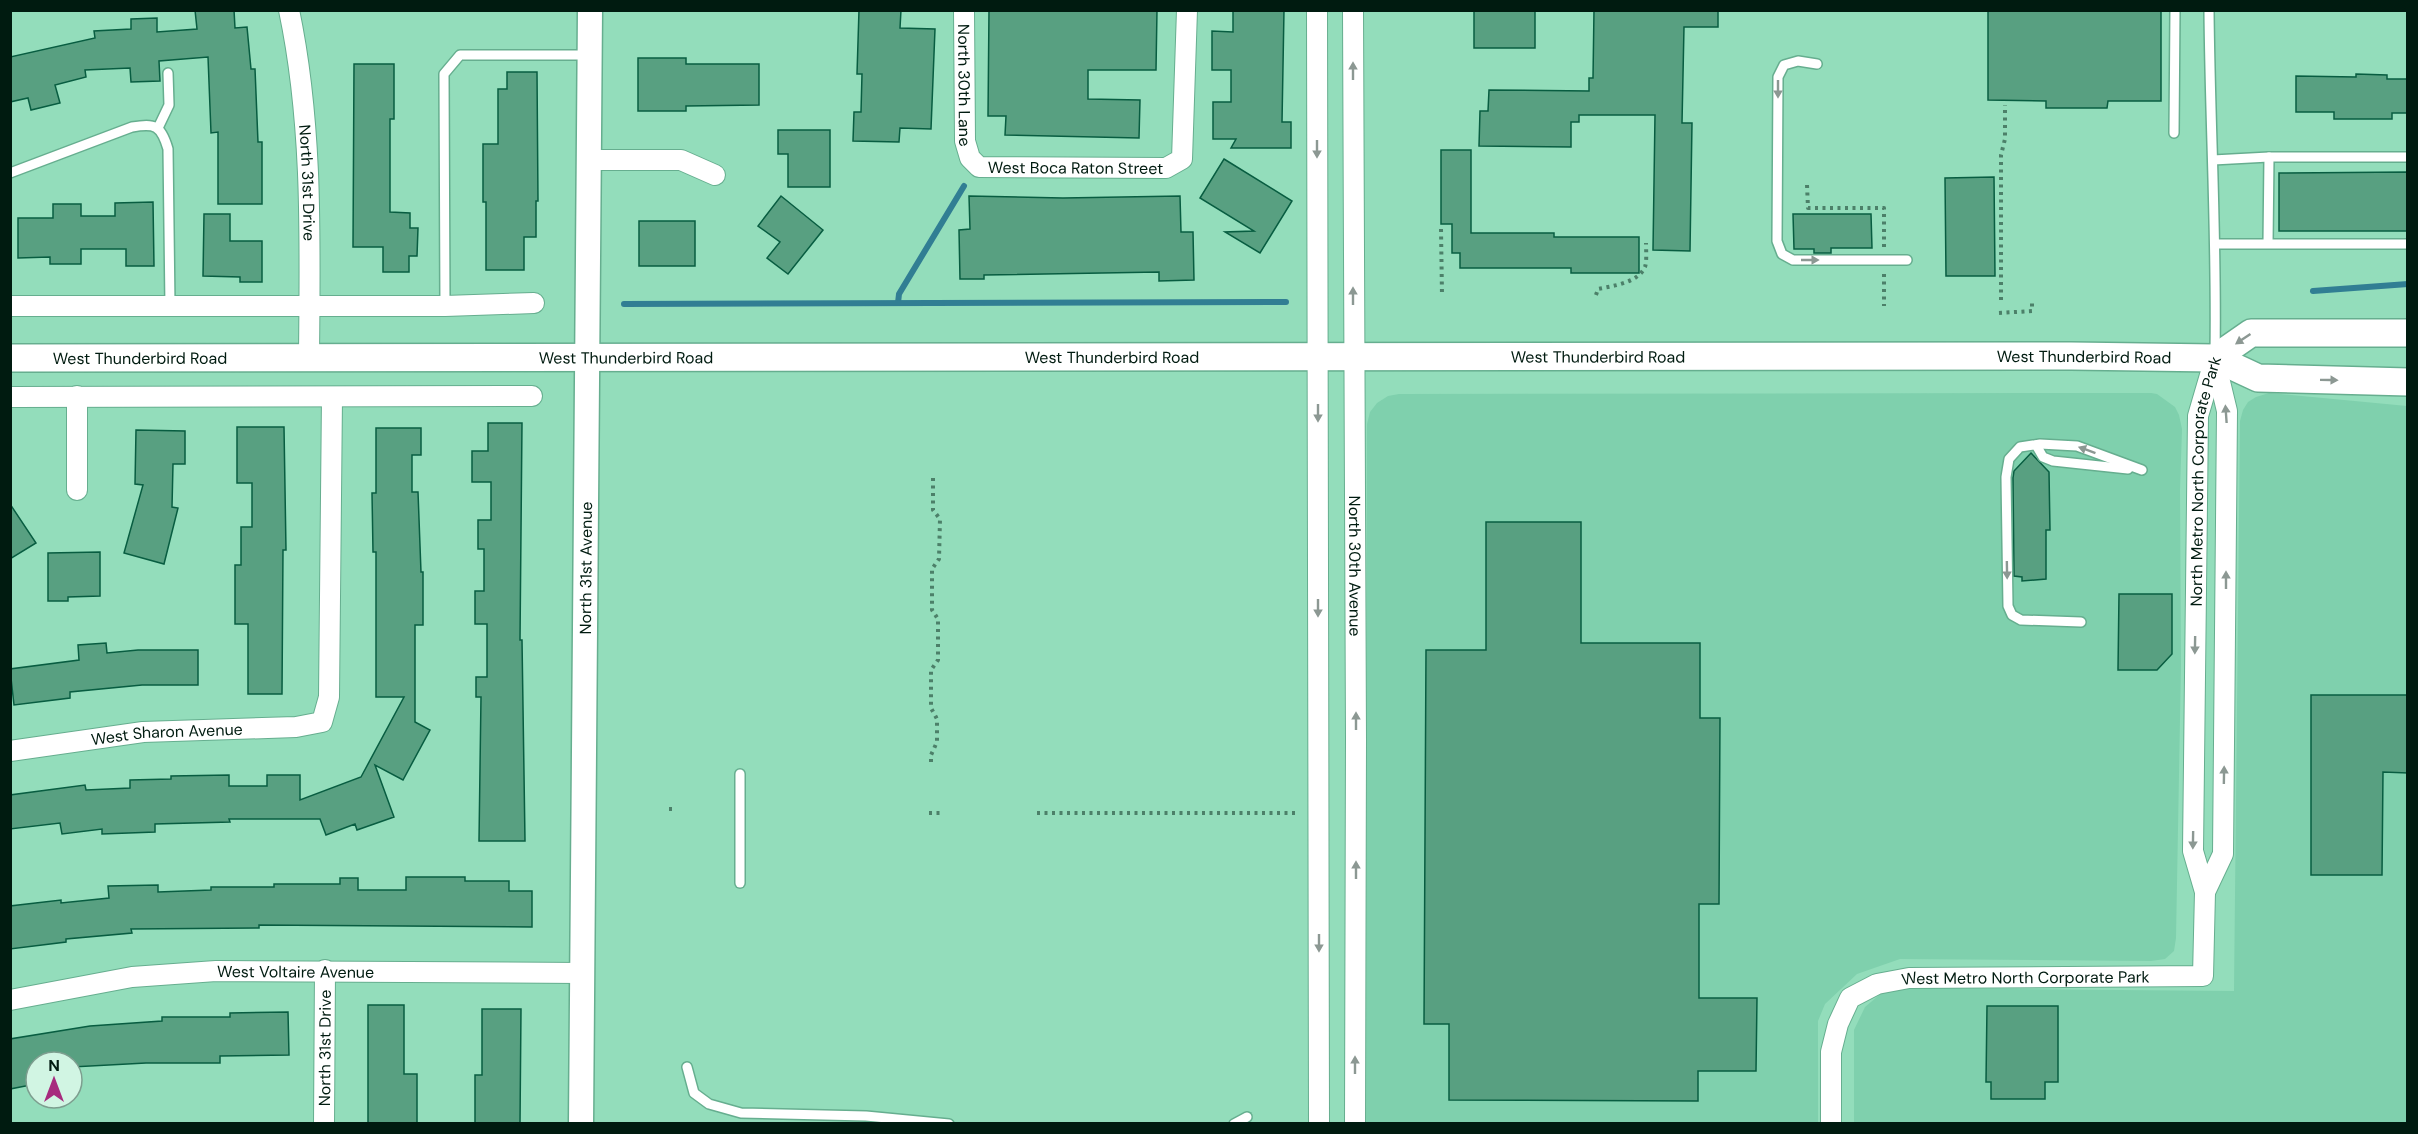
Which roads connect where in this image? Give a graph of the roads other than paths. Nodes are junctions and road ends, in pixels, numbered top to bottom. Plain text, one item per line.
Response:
1 (289, 10) edge
2 (590, 10) edge
3 (964, 10) edge
4 (1187, 10) edge
5 (1317, 10) edge
6 (1353, 10) edge
7 (2175, 10) edge
8 (2209, 10) edge
9 (590, 55) junction
10 (1817, 64) dead end
11 (168, 73) dead end
12 (158, 128) junction
13 (2174, 133) dead end
14 (2269, 157) junction
15 (2408, 157) edge
16 (969, 158) joint
17 (588, 160) junction
18 (2213, 160) junction
19 (10, 173) edge
20 (715, 175) dead end
21 (2268, 243) junction
22 (2216, 244) junction
23 (2408, 244) edge
24 (1907, 260) dead end
25 (534, 303) dead end
26 (10, 306) edge
27 (170, 306) junction
28 (445, 306) junction
29 (309, 307) junction
30 (2408, 333) edge
31 (1317, 355) junction
32 (1353, 355) junction
33 (309, 356) junction
34 (589, 356) junction
35 (10, 358) edge
36 (2215, 358) junction
37 (2408, 382) edge
38 (77, 396) junction
39 (532, 396) dead end
40 (10, 397) edge
41 (332, 397) junction
42 (2036, 445) junction
43 (77, 490) dead end
44 (2081, 622) dead end
45 (10, 751) edge
46 (740, 774) dead end
47 (740, 883) dead end
48 (2205, 892) junction
49 (325, 970) junction
50 (582, 973) junction
51 (2204, 976) joint
52 (10, 1000) edge
53 (687, 1067) dead end
54 (1247, 1117) dead end
55 (324, 1124) edge
56 (581, 1124) edge
57 (949, 1124) edge
58 (1234, 1124) edge
59 (1319, 1124) edge
60 (1355, 1124) edge
61 (1831, 1124) edge

1 - 29 street, North 31st Drive
2 - 9 street, North 31st Avenue
3 - 16 street, North 30th Lane
4 - 16 street, West Boca Raton Street
5 -> 31 street
32 -> 6 street, North 30th Avenue
7 - 13 lane
8 - 18 lane
9 - 17 street, North 31st Avenue
9 - 28 lane
10 -> 24 lane
11 - 12 lane
12 - 19 lane
12 - 27 lane
14 - 15 lane
14 - 18 lane
14 - 21 lane
17 - 20 street
17 - 34 street, North 31st Avenue
18 - 22 lane
21 - 22 lane
21 - 23 lane
22 - 36 lane
25 - 28 street
26 - 27 street
27 - 29 street
28 - 29 street
29 - 33 street, North 31st Drive
30 -> 36 main road
31 - 32 main road, West Thunderbird Road
31 - 34 main road, West Thunderbird Road
31 -> 59 street
32 - 36 main road, West Thunderbird Road
60 -> 32 street, North 30th Avenue
33 - 34 main road, West Thunderbird Road
33 - 35 main road, West Thunderbird Road
34 - 50 street, North 31st Avenue
36 -> 37 main road, West Thunderbird Road
36 -> 48 street, North Metro North Corporate Park
48 -> 36 street, North Metro North Corporate Park
38 - 40 street
38 - 41 street
38 - 43 street
39 - 41 street
41 - 45 street, West Sharon Avenue
42 -> 42 lane
42 -> 44 lane
46 - 47 lane
48 - 51 street, North Metro North Corporate Park
49 - 50 street, West Voltaire Avenue
49 - 52 street, West Voltaire Avenue
49 - 55 street, North 31st Drive
50 - 56 street, North 31st Avenue
51 - 61 street, West Metro North Corporate Park
53 - 57 lane
54 - 58 lane

